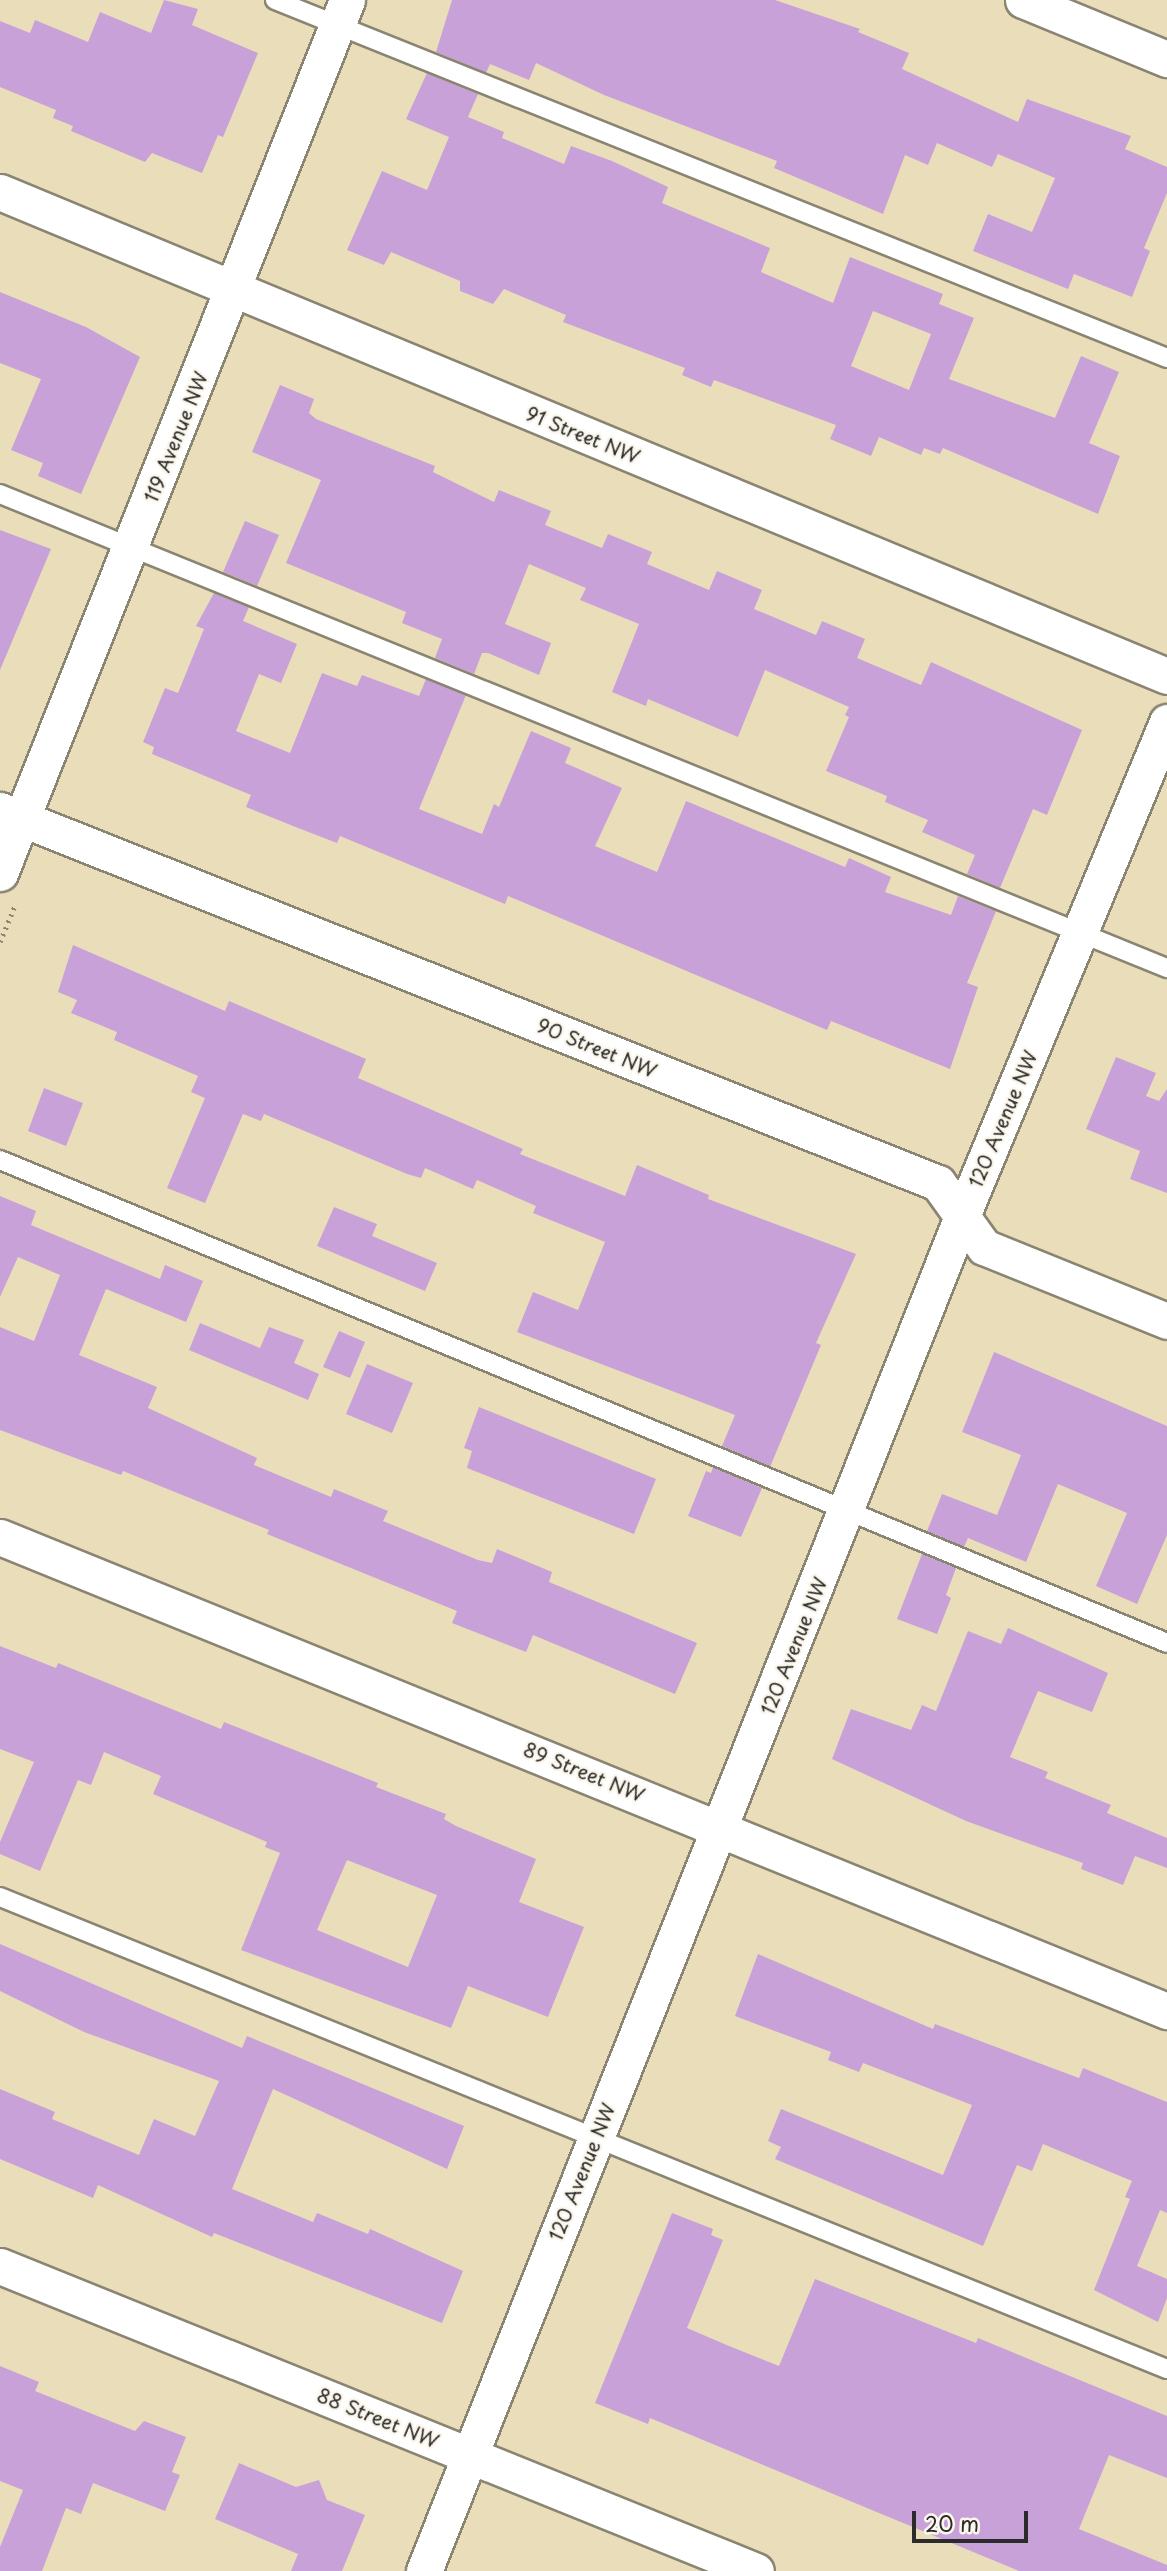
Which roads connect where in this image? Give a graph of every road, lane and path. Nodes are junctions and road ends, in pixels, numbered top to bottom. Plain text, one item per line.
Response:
1 (275, 0) edge
2 (1023, 0) edge
3 (342, 13) edge
4 (1167, 59) edge
5 (0, 192) edge
6 (234, 292) junction
7 (1167, 358) edge
8 (0, 495) edge
9 (131, 548) junction
10 (1167, 676) edge
11 (1167, 722) edge
12 (11, 815) edge
13 (0, 873) edge
14 (1082, 933) junction
15 (1167, 968) edge
16 (0, 1160) edge
17 (962, 1216) junction
18 (1167, 1321) edge
19 (847, 1513) junction
20 (0, 1537) edge
21 (1167, 1643) edge
22 (722, 1827) junction
23 (0, 1897) edge
24 (1167, 2011) edge
25 (594, 2137) junction
26 (0, 2266) edge
27 (1167, 2369) edge
28 (471, 2455) junction
29 (424, 2571) edge
30 (756, 2571) edge

1 - 3 lane
2 - 4 street
3 - 6 street, 119 Avenue NW
3 - 7 lane
5 - 6 street, 91 Street NW
6 - 9 street, 119 Avenue NW
6 - 10 street, 91 Street NW
8 - 9 lane
9 - 12 street, 119 Avenue NW
9 - 14 lane
11 - 14 street, 120 Avenue NW
12 - 13 street, 119 Avenue NW
12 - 17 street, 90 Street NW
14 - 15 lane
14 - 17 street, 120 Avenue NW
16 - 19 lane
17 - 18 street, 90 Street NW
17 - 19 street, 120 Avenue NW
19 - 21 lane
19 - 22 street, 120 Avenue NW
20 - 22 street, 89 Street NW
22 - 24 street, 89 Street NW
22 - 25 street, 120 Avenue NW
23 - 25 lane
25 - 27 lane
25 - 28 street, 120 Avenue NW
26 - 28 street, 88 Street NW
28 - 29 street, 120 Avenue NW
28 - 30 street, 88 Street NW

